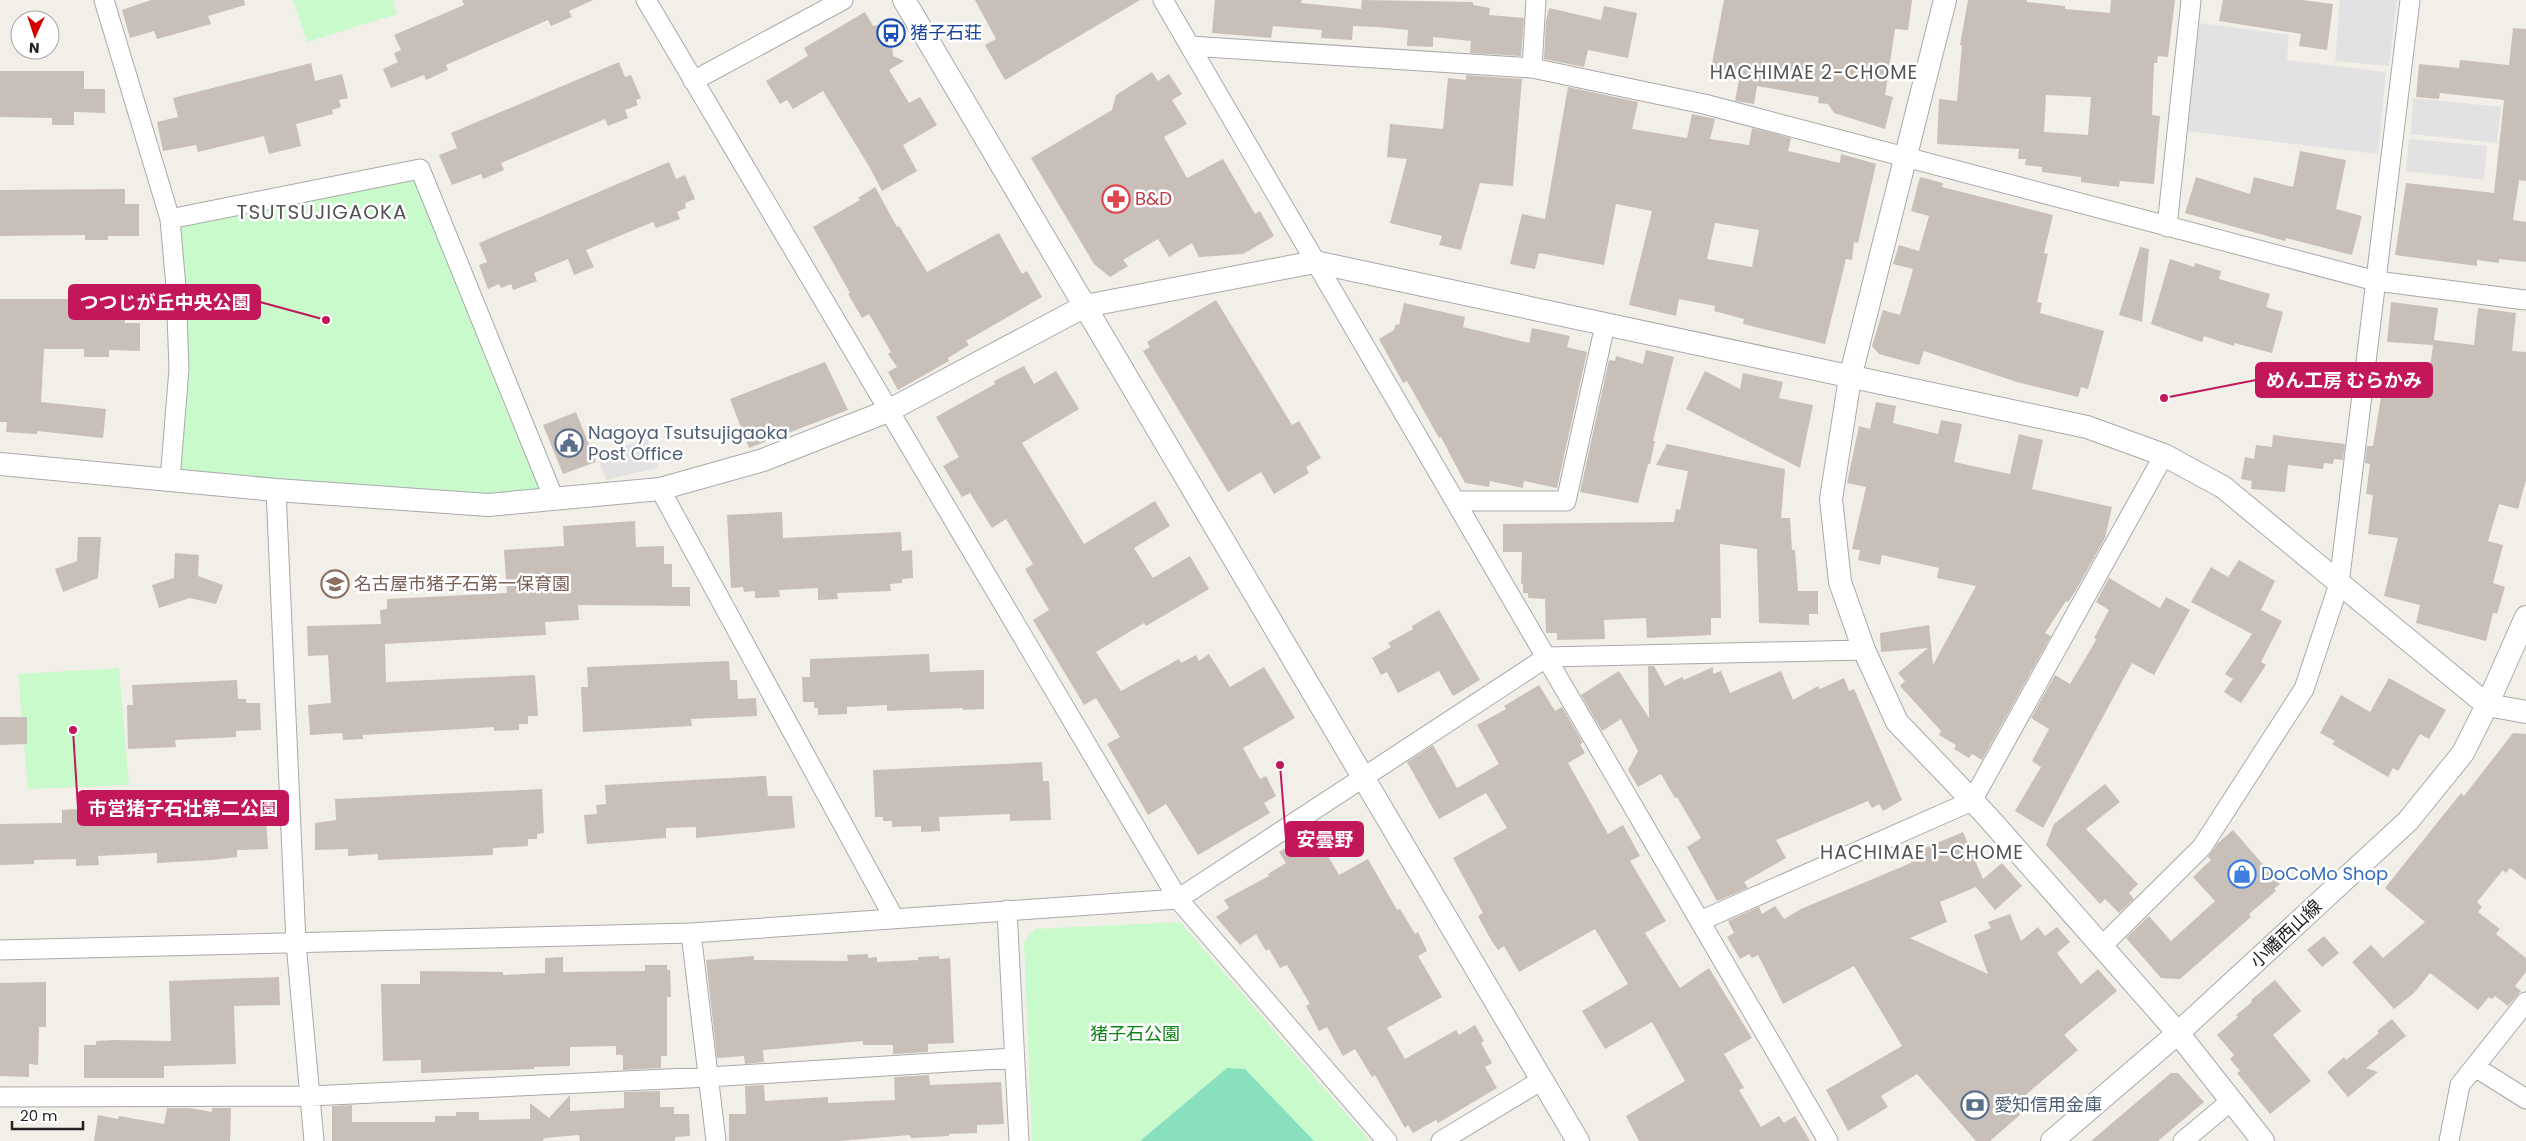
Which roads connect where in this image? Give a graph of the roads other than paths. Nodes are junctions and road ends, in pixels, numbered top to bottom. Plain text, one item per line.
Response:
1 (104, 0) edge
2 (646, 0) edge
3 (843, 0) edge
4 (904, 0) edge
5 (1164, 0) edge
6 (1536, 0) edge
7 (1945, 0) edge
8 (2191, 0) edge
9 (2410, 0) edge
10 (1190, 46) junction
11 (1532, 68) junction
12 (693, 80) junction
13 (1906, 158) junction
14 (170, 219) junction
15 (2167, 226) junction
16 (1314, 262) junction
17 (2376, 281) junction
18 (2526, 300) edge
19 (1085, 306) junction
20 (1605, 325) junction
21 (1850, 378) junction
22 (888, 411) junction
23 (2164, 455) junction
24 (0, 464) edge
25 (170, 480) junction
26 (660, 489) junction
27 (276, 490) junction
28 (554, 499) junction
29 (1456, 501) junction
30 (2339, 584) junction
31 (2526, 618) edge
32 (1864, 650) junction
33 (1547, 657) junction
34 (2487, 705) junction
35 (2526, 712) edge
36 (1363, 777) junction
37 (1972, 800) junction
38 (1178, 899) junction
39 (1007, 910) junction
40 (894, 918) junction
41 (1700, 921) junction
42 (691, 933) junction
43 (296, 942) junction
44 (2102, 946) junction
45 (0, 950) edge
46 (2526, 1002) edge
47 (2178, 1033) junction
48 (1014, 1058) junction
49 (2475, 1066) junction
50 (709, 1077) junction
51 (1542, 1080) junction
52 (310, 1096) junction
53 (0, 1097) edge
54 (2526, 1099) edge
55 (2231, 1100) junction
56 (314, 1141) edge
57 (716, 1141) edge
58 (1019, 1141) edge
59 (1388, 1141) edge
60 (1441, 1141) edge
61 (1578, 1141) edge
62 (1828, 1141) edge
63 (2052, 1141) edge
64 (2182, 1141) edge
65 (2263, 1141) edge
66 (2449, 1141) edge

1 - 14 street
2 - 12 street
3 - 12 street
4 - 19 street
5 - 10 street
6 - 11 street
7 - 13 street
8 - 15 street
9 - 17 street
10 - 11 street
10 - 16 street
11 - 13 street
12 - 22 street
13 - 15 street
13 - 21 street
14 - 25 street
14 - 28 street
15 - 17 street
16 - 19 street
16 - 20 street
16 - 29 street
17 - 18 street
17 - 30 street
19 - 22 street
19 - 36 street
20 - 21 street
20 - 29 street
21 - 23 street
21 - 32 street
22 - 26 street
22 - 38 street
23 - 30 street
23 - 37 street
24 - 25 street
25 - 27 street
26 - 28 street
26 - 40 street
27 - 28 street
27 - 43 street
29 - 33 street
30 - 34 street
30 - 44 street
31 - 34 street, 小幡西山線
32 - 33 street
32 - 37 street
33 - 36 street
33 - 41 street
34 - 35 street
34 - 47 street, 小幡西山線
36 - 38 street
36 - 51 street
37 - 41 street
37 - 44 street
38 - 39 street
38 - 59 street
39 - 40 street
39 - 48 street
40 - 42 street
41 - 62 street
42 - 43 street
42 - 50 street
43 - 45 street
43 - 52 street
44 - 47 street
46 - 49 street
47 - 55 street
47 - 63 street, 小幡西山線
48 - 50 street
48 - 58 street
49 - 54 street
49 - 66 street
50 - 52 street
50 - 57 street
51 - 60 street
51 - 61 street
52 - 53 street
52 - 56 street
55 - 64 street
55 - 65 street

